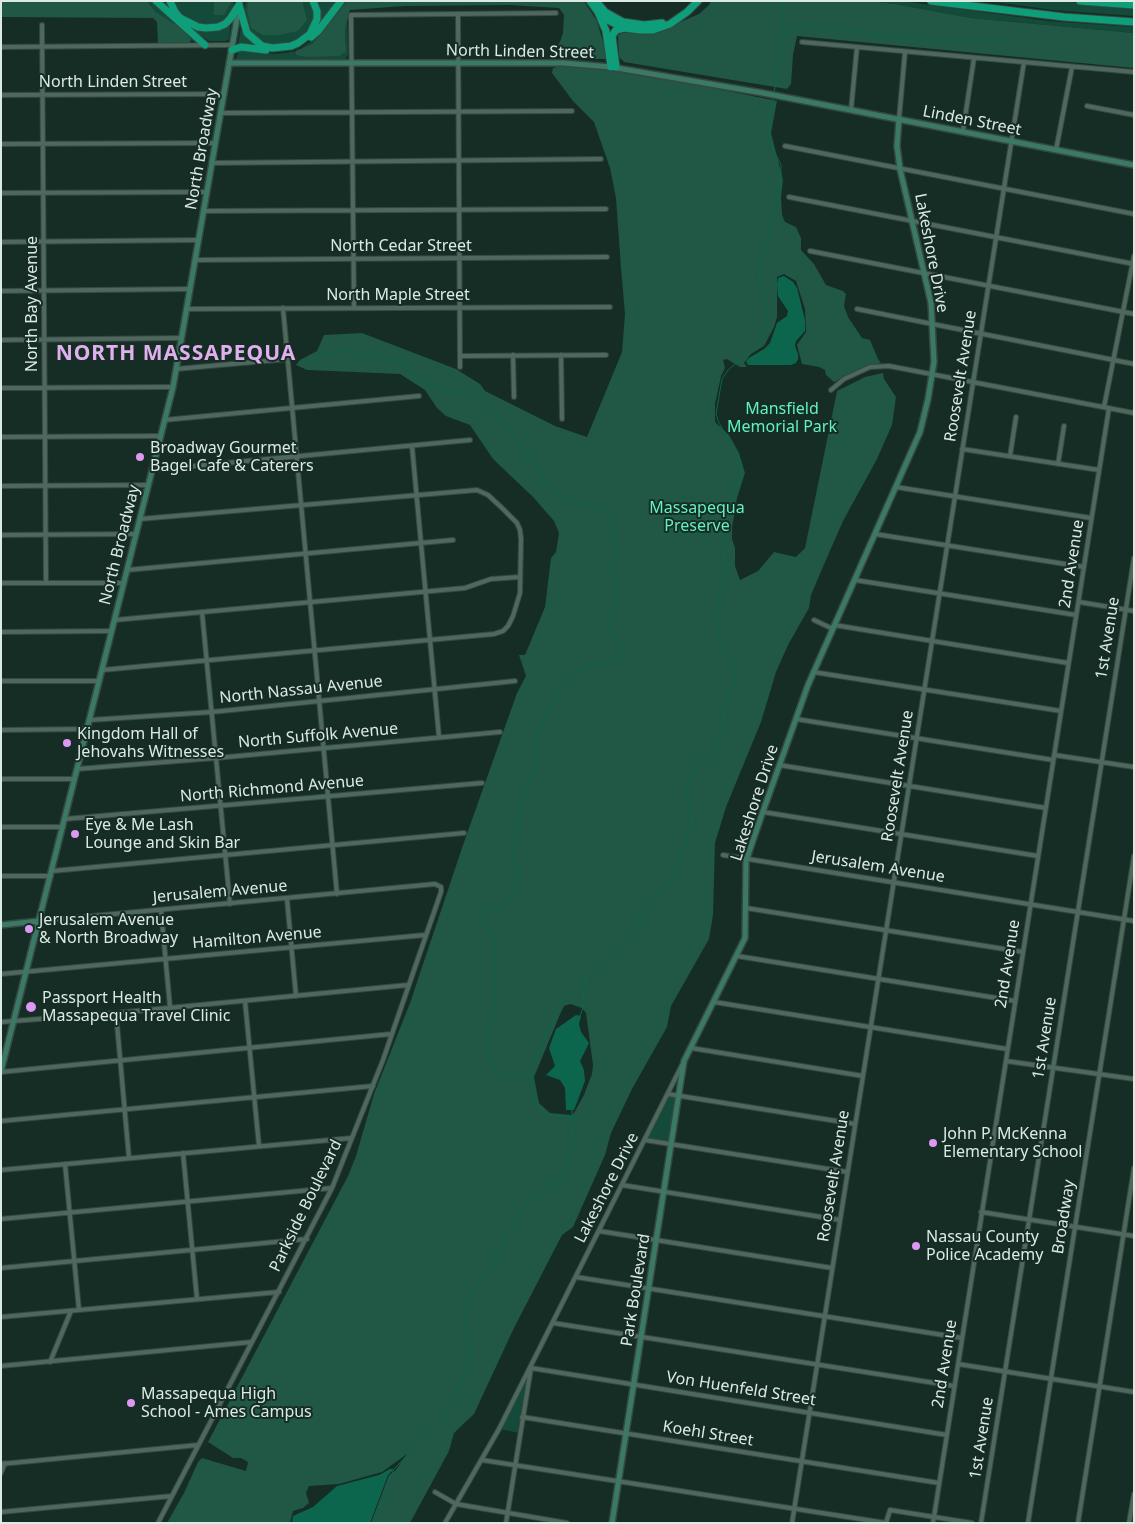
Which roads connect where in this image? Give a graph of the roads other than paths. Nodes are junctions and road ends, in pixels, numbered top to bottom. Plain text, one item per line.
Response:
1 (156, 1) edge
2 (170, 1) edge
3 (313, 1) edge
4 (341, 1) edge
5 (590, 1) edge
6 (596, 1) edge
7 (698, 1) edge
8 (931, 1) edge
9 (1080, 1) edge
10 (240, 3) edge
11 (1134, 5) edge
12 (598, 12) junction
13 (556, 13) dead end
14 (458, 14) junction
15 (682, 16) junction
16 (1134, 22) edge
17 (42, 25) dead end
18 (624, 28) junction
19 (802, 42) dead end
20 (205, 45) junction
21 (42, 46) junction
22 (1, 47) edge
23 (857, 47) junction
24 (232, 48) junction
25 (905, 52) junction
26 (974, 58) junction
27 (1024, 62) junction
28 (230, 63) junction
29 (351, 63) junction
30 (459, 63) junction
31 (1072, 66) junction
32 (614, 67) junction
33 (1134, 72) edge
34 (224, 94) junction
35 (42, 95) junction
36 (1, 96) edge
37 (806, 101) joint
38 (1087, 106) dead end
39 (851, 110) junction
40 (572, 111) dead end
41 (351, 112) junction
42 (459, 112) junction
43 (221, 113) junction
44 (1134, 115) edge
45 (899, 119) junction
46 (962, 131) junction
47 (1011, 141) junction
48 (216, 142) junction
49 (1, 144) edge
50 (43, 144) junction
51 (785, 146) dead end
52 (1056, 150) junction
53 (601, 159) dead end
54 (459, 160) junction
55 (352, 161) junction
56 (212, 163) junction
57 (1134, 165) edge
58 (900, 168) junction
59 (1004, 189) junction
60 (207, 192) junction
61 (1, 193) edge
62 (43, 193) junction
63 (788, 197) dead end
64 (459, 209) junction
65 (606, 209) dead end
66 (352, 210) junction
67 (204, 211) junction
68 (1134, 214) edge
69 (912, 221) junction
70 (996, 237) junction
71 (199, 240) junction
72 (1, 242) edge
73 (44, 242) junction
74 (810, 251) dead end
75 (1134, 256) edge
76 (608, 257) dead end
77 (460, 258) junction
78 (352, 259) junction
79 (196, 260) junction
80 (1133, 264) edge
81 (924, 273) junction
82 (988, 286) junction
83 (190, 289) junction
84 (44, 290) junction
85 (1, 291) edge
86 (460, 307) junction
87 (610, 307) dead end
88 (283, 308) junction
89 (354, 308) junction
90 (187, 309) junction
91 (857, 310) dead end
92 (1123, 312) junction
93 (1134, 314) edge
94 (932, 324) junction
95 (981, 334) junction
96 (182, 338) junction
97 (1, 340) edge
98 (44, 340) junction
99 (606, 354) dead end
100 (513, 355) junction
101 (561, 355) junction
102 (460, 356) junction
103 (288, 359) junction
104 (1113, 360) junction
105 (1134, 364) edge
106 (460, 367) dead end
107 (176, 369) junction
108 (932, 374) junction
109 (973, 382) junction
110 (172, 387) junction
111 (1, 388) edge
112 (45, 388) junction
113 (831, 390) dead end
114 (419, 396) dead end
115 (514, 397) dead end
116 (292, 408) junction
117 (1107, 408) junction
118 (1134, 413) edge
119 (1016, 418) dead end
120 (562, 419) dead end
121 (164, 420) junction
122 (1064, 426) dead end
123 (160, 436) junction
124 (1, 437) edge
125 (45, 437) junction
126 (470, 440) dead end
127 (412, 446) junction
128 (962, 449) junction
129 (297, 456) junction
130 (1010, 456) junction
131 (1058, 464) junction
132 (152, 470) junction
133 (1099, 470) junction
134 (148, 484) junction
135 (1, 486) edge
136 (45, 486) junction
137 (896, 487) junction
138 (417, 494) junction
139 (955, 497) junction
140 (301, 505) junction
141 (1091, 518) junction
142 (140, 519) junction
143 (46, 534) junction
144 (136, 534) junction
145 (875, 534) junction
146 (1, 535) edge
147 (453, 540) dead end
148 (421, 543) junction
149 (947, 545) junction
150 (306, 554) junction
151 (1134, 558) edge
152 (1084, 567) junction
153 (127, 570) junction
154 (520, 577) junction
155 (855, 580) junction
156 (46, 583) junction
157 (124, 583) junction
158 (1, 584) edge
159 (426, 592) junction
160 (939, 593) junction
161 (310, 602) junction
162 (1079, 602) junction
163 (1125, 610) junction
164 (1134, 611) edge
165 (202, 612) junction
166 (1076, 615) junction
167 (114, 620) junction
168 (814, 620) dead end
169 (833, 627) junction
170 (112, 631) junction
171 (1, 632) edge
172 (430, 640) junction
173 (932, 641) junction
174 (314, 651) junction
175 (207, 661) junction
176 (1068, 663) junction
177 (102, 670) junction
178 (813, 672) junction
179 (1, 681) edge
180 (100, 681) junction
181 (515, 681) dead end
182 (435, 689) junction
183 (924, 690) junction
184 (320, 700) junction
185 (1061, 711) junction
186 (212, 712) junction
187 (796, 719) junction
188 (90, 720) junction
189 (87, 729) junction
190 (1, 730) edge
191 (500, 732) dead end
192 (439, 737) junction
193 (916, 738) junction
194 (324, 748) junction
195 (1054, 757) junction
196 (216, 758) junction
197 (1101, 762) junction
198 (779, 765) junction
199 (1134, 767) edge
200 (77, 769) junction
201 (75, 779) junction
202 (1, 780) edge
203 (482, 783) dead end
204 (909, 786) junction
205 (328, 797) junction
206 (220, 807) junction
207 (1046, 808) junction
208 (763, 812) junction
209 (65, 819) junction
210 (63, 827) junction
211 (1, 828) edge
212 (464, 833) dead end
213 (901, 834) junction
214 (333, 845) junction
215 (225, 855) junction
216 (722, 855) dead end
217 (1038, 856) junction
218 (1134, 856) edge
219 (747, 859) junction
220 (52, 873) junction
221 (1, 876) edge
222 (893, 882) junction
223 (440, 885) joint
224 (338, 894) junction
225 (288, 899) junction
226 (230, 904) junction
227 (1030, 904) junction
228 (746, 908) junction
229 (161, 910) junction
230 (1078, 912) junction
231 (1124, 920) junction
232 (1134, 921) edge
233 (40, 922) junction
234 (1, 925) edge
235 (886, 931) junction
236 (425, 935) junction
237 (292, 947) junction
238 (1023, 952) junction
239 (737, 956) junction
240 (165, 959) junction
241 (27, 972) junction
242 (1, 974) edge
243 (878, 979) junction
244 (408, 984) junction
245 (296, 996) junction
246 (245, 1000) junction
247 (1015, 1001) junction
248 (714, 1002) junction
249 (170, 1008) junction
250 (116, 1012) junction
251 (14, 1020) junction
252 (1, 1022) edge
253 (870, 1028) junction
254 (391, 1034) junction
255 (250, 1048) junction
256 (691, 1048) junction
257 (1007, 1049) junction
258 (120, 1060) junction
259 (684, 1061) junction
260 (1006, 1061) junction
261 (1053, 1067) junction
262 (1, 1071) edge
263 (1099, 1074) junction
264 (863, 1076) junction
265 (1134, 1080) edge
266 (373, 1086) junction
267 (668, 1094) junction
268 (679, 1096) junction
269 (255, 1097) junction
270 (125, 1109) junction
271 (1, 1121) edge
272 (855, 1124) junction
273 (352, 1138) junction
274 (645, 1140) junction
275 (672, 1144) junction
276 (259, 1146) junction
277 (183, 1154) junction
278 (129, 1158) junction
279 (65, 1164) junction
280 (1134, 1168) edge
281 (1, 1170) edge
282 (847, 1172) junction
283 (622, 1185) junction
284 (332, 1188) junction
285 (664, 1192) junction
286 (188, 1201) junction
287 (981, 1212) junction
288 (69, 1213) junction
289 (1, 1219) edge
290 (1029, 1219) junction
291 (840, 1220) junction
292 (1075, 1227) junction
293 (599, 1231) junction
294 (1123, 1234) junction
295 (1134, 1236) edge
296 (307, 1238) junction
297 (656, 1240) junction
298 (192, 1249) junction
299 (74, 1262) junction
300 (1, 1268) edge
301 (832, 1268) junction
302 (576, 1277) junction
303 (649, 1289) junction
304 (279, 1292) junction
305 (197, 1299) junction
306 (78, 1310) junction
307 (71, 1311) junction
308 (824, 1316) junction
309 (1, 1317) edge
310 (553, 1322) junction
311 (641, 1337) junction
312 (962, 1338) junction
313 (252, 1342) junction
314 (50, 1362) junction
315 (817, 1364) junction
316 (958, 1364) junction
317 (1, 1366) edge
318 (531, 1368) junction
319 (1005, 1372) junction
320 (1051, 1379) junction
321 (634, 1385) junction
322 (954, 1386) junction
323 (1099, 1386) junction
324 (1134, 1392) edge
325 (809, 1413) junction
326 (522, 1417) junction
327 (626, 1433) junction
328 (946, 1435) junction
329 (198, 1445) junction
330 (482, 1460) junction
331 (801, 1461) junction
332 (3, 1463) edge
333 (515, 1465) junction
334 (1, 1473) edge
335 (618, 1481) junction
336 (939, 1483) junction
337 (435, 1492) dead end
338 (1134, 1494) edge
339 (172, 1496) junction
340 (456, 1504) junction
341 (794, 1508) junction
342 (1, 1512) edge
343 (507, 1513) junction
344 (934, 1517) junction
345 (158, 1523) edge
346 (445, 1523) edge
347 (506, 1523) edge
348 (567, 1523) edge
349 (612, 1523) edge
350 (792, 1523) edge
351 (886, 1523) edge
352 (933, 1523) edge
353 (972, 1523) edge
354 (981, 1523) edge
355 (1028, 1523) edge
356 (1078, 1523) edge
357 (1129, 1523) edge

1 - 20 highway
2 - 10 highway
3 - 10 highway
4 - 24 highway
5 - 12 highway
6 - 15 highway
7 - 15 highway
8 - 16 highway
9 - 11 highway
10 - 24 street, North Broadway
12 - 18 highway
12 - 32 highway
13 - 14 street
14 - 29 street
14 - 30 street
15 - 18 highway
17 - 21 street, North Bay Avenue
18 - 32 highway
19 - 23 street
20 - 21 street
20 - 24 street
21 - 22 street
21 - 35 street, North Bay Avenue
23 - 25 street
23 - 39 street
24 - 28 street, North Broadway
25 - 26 street
25 - 45 street, Lakeshore Drive
26 - 27 street
26 - 46 street
27 - 31 street
27 - 47 street, Roosevelt Avenue
28 - 29 street, North Linden Street
28 - 34 street, North Broadway
29 - 30 street, North Linden Street
29 - 41 street
30 - 32 street, North Linden Street
30 - 42 street
31 - 33 street
31 - 52 street
32 - 37 street, North Linden Street
34 - 35 street, North Linden Street
34 - 43 street, North Broadway
35 - 36 street, North Linden Street
35 - 50 street, North Bay Avenue
37 - 39 street, Linden Street
38 - 44 street
39 - 45 street, Linden Street
40 - 42 street
41 - 42 street
41 - 43 street
41 - 55 street
42 - 54 street
43 - 48 street, North Broadway
45 - 46 street, Linden Street
45 - 58 street, Lakeshore Drive
46 - 47 street, Linden Street
47 - 52 street, Linden Street
47 - 59 street, Roosevelt Avenue
48 - 50 street
48 - 56 street, North Broadway
49 - 50 street
50 - 62 street, North Bay Avenue
51 - 58 street
52 - 57 street, Linden Street
53 - 54 street
54 - 55 street
54 - 64 street
55 - 56 street
55 - 66 street
56 - 60 street, North Broadway
58 - 59 street
58 - 69 street, Lakeshore Drive
59 - 68 street
59 - 70 street, Roosevelt Avenue
60 - 62 street
60 - 67 street, North Broadway
61 - 62 street
62 - 73 street, North Bay Avenue
63 - 69 street
64 - 65 street
64 - 66 street
64 - 77 street
66 - 67 street
66 - 78 street
67 - 71 street, North Broadway
69 - 70 street
69 - 81 street, Lakeshore Drive
70 - 80 street
70 - 82 street, Roosevelt Avenue
71 - 73 street
71 - 79 street, North Broadway
72 - 73 street
73 - 84 street, North Bay Avenue
74 - 81 street
75 - 80 street, 2nd Avenue
76 - 77 street, North Cedar Street
77 - 78 street, North Cedar Street
77 - 86 street
78 - 79 street, North Cedar Street
78 - 89 street
79 - 83 street, North Broadway
80 - 92 street, 2nd Avenue
81 - 82 street
81 - 94 street, Lakeshore Drive
82 - 92 street
82 - 95 street, Roosevelt Avenue
83 - 84 street
83 - 90 street, North Broadway
84 - 85 street
84 - 98 street, North Bay Avenue
86 - 87 street, North Maple Street
86 - 89 street, North Maple Street
86 - 102 street
88 - 89 street, North Maple Street
88 - 90 street, North Maple Street
88 - 103 street
90 - 96 street, North Broadway
91 - 94 street
92 - 93 street
92 - 104 street, 2nd Avenue
94 - 95 street
94 - 108 street, Lakeshore Drive
95 - 104 street
95 - 109 street, Roosevelt Avenue
96 - 98 street
96 - 107 street, North Broadway
97 - 98 street
98 - 112 street, North Bay Avenue
99 - 101 street
100 - 101 street
100 - 102 street
100 - 115 street
101 - 120 street
102 - 106 street
103 - 107 street
103 - 116 street
104 - 105 street
104 - 117 street, 2nd Avenue
107 - 110 street, North Broadway
108 - 109 street
108 - 113 street
108 - 137 street, Lakeshore Drive
109 - 117 street
109 - 128 street, Roosevelt Avenue
110 - 112 street
110 - 121 street, North Broadway
111 - 112 street
112 - 125 street, North Bay Avenue
114 - 116 street
116 - 121 street
116 - 129 street
117 - 118 street
117 - 133 street, 2nd Avenue
119 - 130 street
121 - 123 street, North Broadway
122 - 131 street
123 - 125 street
123 - 132 street, North Broadway
124 - 125 street
125 - 136 street, North Bay Avenue
126 - 127 street
127 - 129 street
127 - 138 street
128 - 130 street
128 - 139 street, Roosevelt Avenue
129 - 132 street
129 - 140 street
130 - 131 street
131 - 133 street
132 - 134 street, North Broadway
133 - 141 street, 2nd Avenue
134 - 136 street
134 - 142 street, North Broadway
135 - 136 street
136 - 143 street, North Bay Avenue
137 - 139 street
137 - 145 street, Lakeshore Drive
138 - 140 street
138 - 148 street
138 - 154 street
139 - 141 street
139 - 149 street, Roosevelt Avenue
140 - 142 street
140 - 150 street
141 - 152 street, 2nd Avenue
142 - 144 street, North Broadway
143 - 144 street
143 - 146 street
143 - 156 street, North Bay Avenue
144 - 153 street, North Broadway
145 - 149 street
145 - 155 street, Lakeshore Drive
147 - 148 street
148 - 150 street
148 - 159 street
149 - 152 street
149 - 160 street, Roosevelt Avenue
150 - 153 street
150 - 161 street
151 - 163 street, 1st Avenue
152 - 162 street, 2nd Avenue
153 - 157 street, North Broadway
154 - 159 street
154 - 172 street
155 - 160 street
155 - 169 street, Lakeshore Drive
156 - 157 street
156 - 158 street
157 - 167 street, North Broadway
159 - 161 street
159 - 172 street
160 - 166 street
160 - 173 street, Roosevelt Avenue
161 - 165 street
161 - 174 street
162 - 163 street
162 - 166 street, 2nd Avenue
163 - 164 street
163 - 197 street, 1st Avenue
165 - 167 street
165 - 175 street
166 - 176 street, 2nd Avenue
167 - 170 street, North Broadway
168 - 169 street
169 - 173 street
169 - 178 street, Lakeshore Drive
170 - 171 street
170 - 177 street, North Broadway
172 - 174 street
172 - 182 street
173 - 176 street
173 - 183 street, Roosevelt Avenue
174 - 175 street
174 - 184 street
175 - 177 street
175 - 186 street
176 - 185 street, 2nd Avenue
177 - 180 street, North Broadway
178 - 183 street
178 - 187 street, Lakeshore Drive
179 - 180 street
180 - 188 street, North Broadway
181 - 182 street, North Nassau Avenue
182 - 184 street, North Nassau Avenue
182 - 192 street
183 - 185 street
183 - 193 street, Roosevelt Avenue
184 - 186 street, North Nassau Avenue
184 - 194 street
185 - 195 street, 2nd Avenue
186 - 188 street, North Nassau Avenue
186 - 196 street
187 - 193 street
187 - 198 street, Lakeshore Drive
188 - 189 street, North Broadway
189 - 190 street
189 - 200 street, North Broadway
191 - 192 street, North Suffolk Avenue
192 - 194 street, North Suffolk Avenue
193 - 195 street
193 - 204 street, Roosevelt Avenue
194 - 196 street, North Suffolk Avenue
194 - 205 street
195 - 197 street
195 - 207 street, 2nd Avenue
196 - 200 street, North Suffolk Avenue
196 - 206 street
197 - 199 street
197 - 230 street, 1st Avenue
198 - 204 street
198 - 208 street, Lakeshore Drive
200 - 201 street, North Broadway
201 - 202 street
201 - 209 street, North Broadway
203 - 205 street, North Richmond Avenue
204 - 207 street
204 - 213 street, Roosevelt Avenue
205 - 206 street, North Richmond Avenue
205 - 214 street
206 - 209 street, North Richmond Avenue
206 - 215 street
207 - 217 street, 2nd Avenue
208 - 213 street
208 - 219 street, Lakeshore Drive
209 - 210 street, North Broadway
210 - 211 street
210 - 220 street, North Broadway
212 - 214 street
213 - 217 street
213 - 222 street, Roosevelt Avenue
214 - 215 street
214 - 224 street
215 - 220 street
215 - 226 street
216 - 219 street, Jerusalem Avenue
217 - 227 street, 2nd Avenue
218 - 231 street, Broadway
219 - 222 street, Jerusalem Avenue
219 - 228 street, Lakeshore Drive
220 - 221 street
220 - 233 street, North Broadway
222 - 227 street, Jerusalem Avenue
222 - 235 street, Roosevelt Avenue
223 - 224 street, Jerusalem Avenue
223 - 236 street, Parkside Boulevard
224 - 225 street, Jerusalem Avenue
225 - 226 street, Jerusalem Avenue
225 - 237 street
226 - 229 street, Jerusalem Avenue
227 - 230 street, Jerusalem Avenue
227 - 238 street, 2nd Avenue
228 - 235 street
228 - 239 street, Lakeshore Drive
229 - 233 street, Jerusalem Avenue
229 - 240 street
230 - 231 street, Jerusalem Avenue
230 - 261 street, 1st Avenue
231 - 232 street, Jerusalem Avenue
231 - 263 street, Broadway
233 - 234 street, Jerusalem Avenue
233 - 241 street, North Broadway
235 - 238 street
235 - 243 street, Roosevelt Avenue
236 - 237 street, Hamilton Avenue
236 - 244 street, Parkside Boulevard
237 - 240 street, Hamilton Avenue
237 - 245 street
238 - 247 street, 2nd Avenue
239 - 243 street
239 - 248 street, Lakeshore Drive
240 - 241 street, Hamilton Avenue
240 - 249 street
241 - 242 street, Hamilton Avenue
241 - 251 street
243 - 247 street
243 - 253 street, Roosevelt Avenue
244 - 245 street
244 - 254 street, Parkside Boulevard
245 - 246 street
246 - 249 street
246 - 255 street
247 - 257 street, 2nd Avenue
248 - 253 street
248 - 256 street, Lakeshore Drive
249 - 250 street
250 - 251 street
250 - 258 street
251 - 252 street
251 - 262 street
253 - 257 street
253 - 264 street, Roosevelt Avenue
254 - 255 street
254 - 266 street, Parkside Boulevard
255 - 258 street
255 - 269 street
256 - 259 street, Lakeshore Drive
256 - 264 street
257 - 260 street, 2nd Avenue
258 - 262 street
258 - 270 street
259 - 267 street, Lakeshore Drive
259 - 268 street, Park Boulevard
260 - 261 street
260 - 287 street, 2nd Avenue
261 - 263 street
261 - 290 street, 1st Avenue
263 - 265 street
263 - 292 street, Broadway
264 - 272 street, Roosevelt Avenue
266 - 269 street
266 - 273 street, Parkside Boulevard
267 - 268 street
267 - 274 street, Lakeshore Drive
268 - 272 street
268 - 275 street, Park Boulevard
269 - 270 street
269 - 276 street
270 - 271 street
270 - 278 street
272 - 282 street, Roosevelt Avenue
273 - 276 street
273 - 284 street, Parkside Boulevard
274 - 275 street
274 - 283 street, Lakeshore Drive
275 - 282 street
275 - 285 street, Park Boulevard
276 - 277 street
277 - 278 street
277 - 286 street
278 - 279 street
279 - 281 street
279 - 288 street
280 - 294 street
282 - 291 street, Roosevelt Avenue
283 - 285 street
283 - 293 street, Lakeshore Drive
284 - 286 street
284 - 296 street, Parkside Boulevard
285 - 291 street
285 - 297 street, Park Boulevard
286 - 288 street
286 - 298 street
287 - 290 street
287 - 312 street, 2nd Avenue
288 - 289 street
288 - 299 street
290 - 292 street
290 - 319 street, 1st Avenue
291 - 301 street, Roosevelt Avenue
292 - 294 street
292 - 320 street, Broadway
293 - 297 street
293 - 302 street, Lakeshore Drive
294 - 295 street
294 - 323 street
296 - 298 street
296 - 304 street, Parkside Boulevard
297 - 301 street
297 - 303 street, Park Boulevard
298 - 299 street
298 - 305 street
299 - 300 street
299 - 306 street
301 - 308 street, Roosevelt Avenue
302 - 303 street
302 - 310 street, Lakeshore Drive
303 - 308 street
303 - 311 street, Park Boulevard
304 - 305 street
304 - 313 street, Parkside Boulevard
305 - 306 street
306 - 307 street
307 - 309 street
307 - 314 street
308 - 312 street
308 - 315 street, Roosevelt Avenue
310 - 311 street
310 - 318 street, Lakeshore Drive
311 - 315 street
311 - 321 street, Park Boulevard
312 - 316 street, 2nd Avenue
313 - 314 street
313 - 329 street, Parkside Boulevard
314 - 317 street
315 - 322 street
315 - 325 street, Roosevelt Avenue
316 - 319 street
316 - 322 street, 2nd Avenue
318 - 321 street, Von Huenfeld Street
318 - 326 street
318 - 330 street, Lakeshore Drive
319 - 320 street
319 - 354 street, 1st Avenue
320 - 323 street
320 - 355 street, Broadway
321 - 325 street, Von Huenfeld Street
321 - 327 street, Park Boulevard
322 - 328 street, 2nd Avenue
323 - 324 street
323 - 356 street
325 - 328 street, Von Huenfeld Street
325 - 331 street, Roosevelt Avenue
326 - 327 street, Koehl Street
326 - 333 street
327 - 331 street, Koehl Street
327 - 335 street, Park Boulevard
328 - 336 street, 2nd Avenue
329 - 332 street
329 - 339 street, Parkside Boulevard
330 - 333 street
330 - 340 street, Lakeshore Drive
331 - 336 street, Koehl Street
331 - 341 street, Roosevelt Avenue
332 - 334 street
333 - 335 street
333 - 343 street
335 - 341 street
335 - 349 street, Park Boulevard
336 - 344 street, 2nd Avenue
337 - 340 street
338 - 357 street
339 - 342 street
339 - 345 street, Parkside Boulevard
340 - 343 street
340 - 346 street, Lakeshore Drive
341 - 350 street, Roosevelt Avenue
341 - 351 street
343 - 347 street
343 - 348 street
344 - 351 street
344 - 352 street, 2nd Avenue
344 - 353 street

